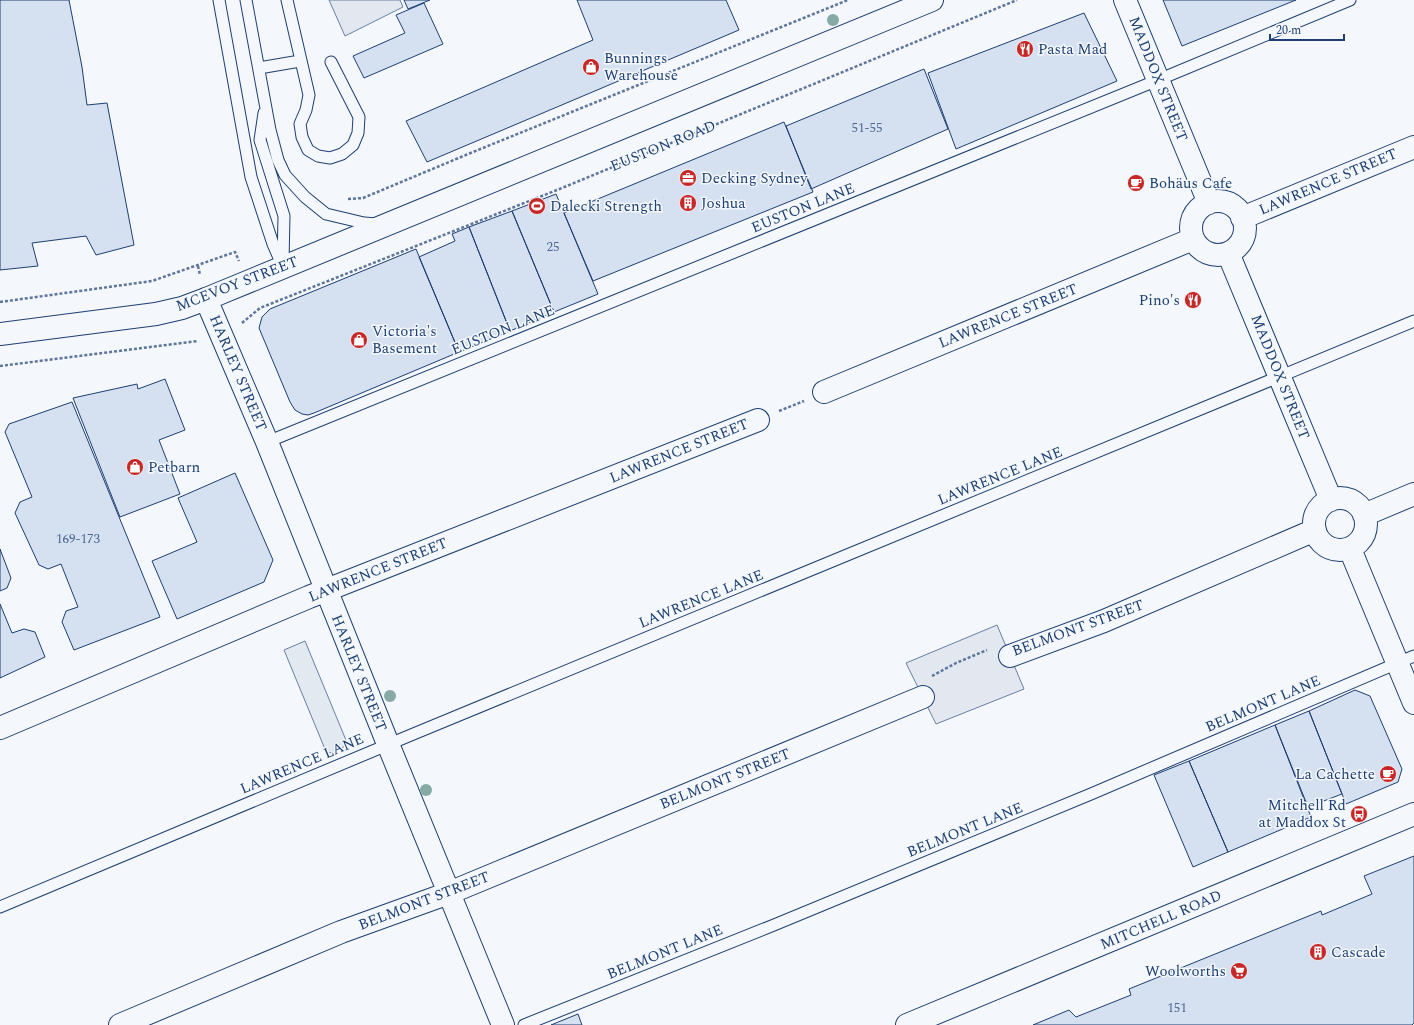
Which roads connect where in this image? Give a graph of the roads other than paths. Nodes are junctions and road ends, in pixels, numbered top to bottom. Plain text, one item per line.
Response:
1 (219, 0) edge
2 (224, 0) edge
3 (246, 0) edge
4 (287, 0) edge
5 (932, 0) edge
6 (1125, 0) edge
7 (1350, 0) edge
8 (222, 20) junction
9 (300, 61) junction
10 (331, 62) dead end
11 (259, 68) junction
12 (1158, 80) junction
13 (265, 103) junction
14 (1414, 147) edge
15 (1209, 203) junction
16 (1242, 218) junction
17 (388, 224) junction
18 (1193, 239) junction
19 (1228, 253) junction
20 (283, 266) junction
21 (206, 299) junction
22 (1414, 321) edge
23 (0, 334) edge
24 (1280, 377) junction
25 (824, 392) road end
26 (758, 420) road end
27 (267, 442) junction
28 (1414, 494) edge
29 (1331, 500) junction
30 (1364, 515) junction
31 (1314, 530) junction
32 (1350, 549) junction
33 (326, 591) junction
34 (1010, 656) road end
35 (1406, 659) edge
36 (923, 697) road end
37 (1414, 703) edge
38 (0, 728) edge
39 (388, 744) junction
40 (1414, 814) edge
41 (449, 894) junction
42 (0, 907) edge
43 (120, 1025) edge
44 (503, 1025) edge
45 (524, 1025) edge
46 (907, 1025) edge

1 - 8 lane
2 - 8 lane
3 - 11 lane
4 - 9 lane
5 - 17 street
6 - 12 street, MADDOX STREET
7 - 12 lane, EUSTON LANE
8 - 20 lane
9 - 10 lane
9 - 11 lane
11 - 13 lane
12 - 15 street, MADDOX STREET
12 - 27 lane, EUSTON LANE
13 - 17 lane
13 - 20 lane
14 - 16 street, LAWRENCE STREET
15 - 16 street
15 - 18 street
16 - 19 street
17 - 20 street, MCEVOY STREET
18 - 19 street
18 - 25 street, LAWRENCE STREET
19 - 24 street, MADDOX STREET
20 - 21 street, MCEVOY STREET
21 - 23 street, MCEVOY STREET
21 - 27 street, HARLEY STREET
22 - 24 lane, LAWRENCE LANE
24 - 29 street, MADDOX STREET
24 - 39 lane, LAWRENCE LANE
26 - 33 street, LAWRENCE STREET
27 - 33 street, HARLEY STREET
28 - 30 street
29 - 30 street
29 - 31 street
30 - 32 street
31 - 32 street
31 - 34 street, BELMONT STREET
32 - 35 street
33 - 38 street, LAWRENCE STREET
33 - 39 street, HARLEY STREET
35 - 37 street
35 - 45 lane, BELMONT LANE
36 - 41 street, BELMONT STREET
39 - 41 street, HARLEY STREET
39 - 42 lane, LAWRENCE LANE
40 - 46 street, MITCHELL ROAD
41 - 43 street, BELMONT STREET
41 - 44 street, HARLEY STREET

